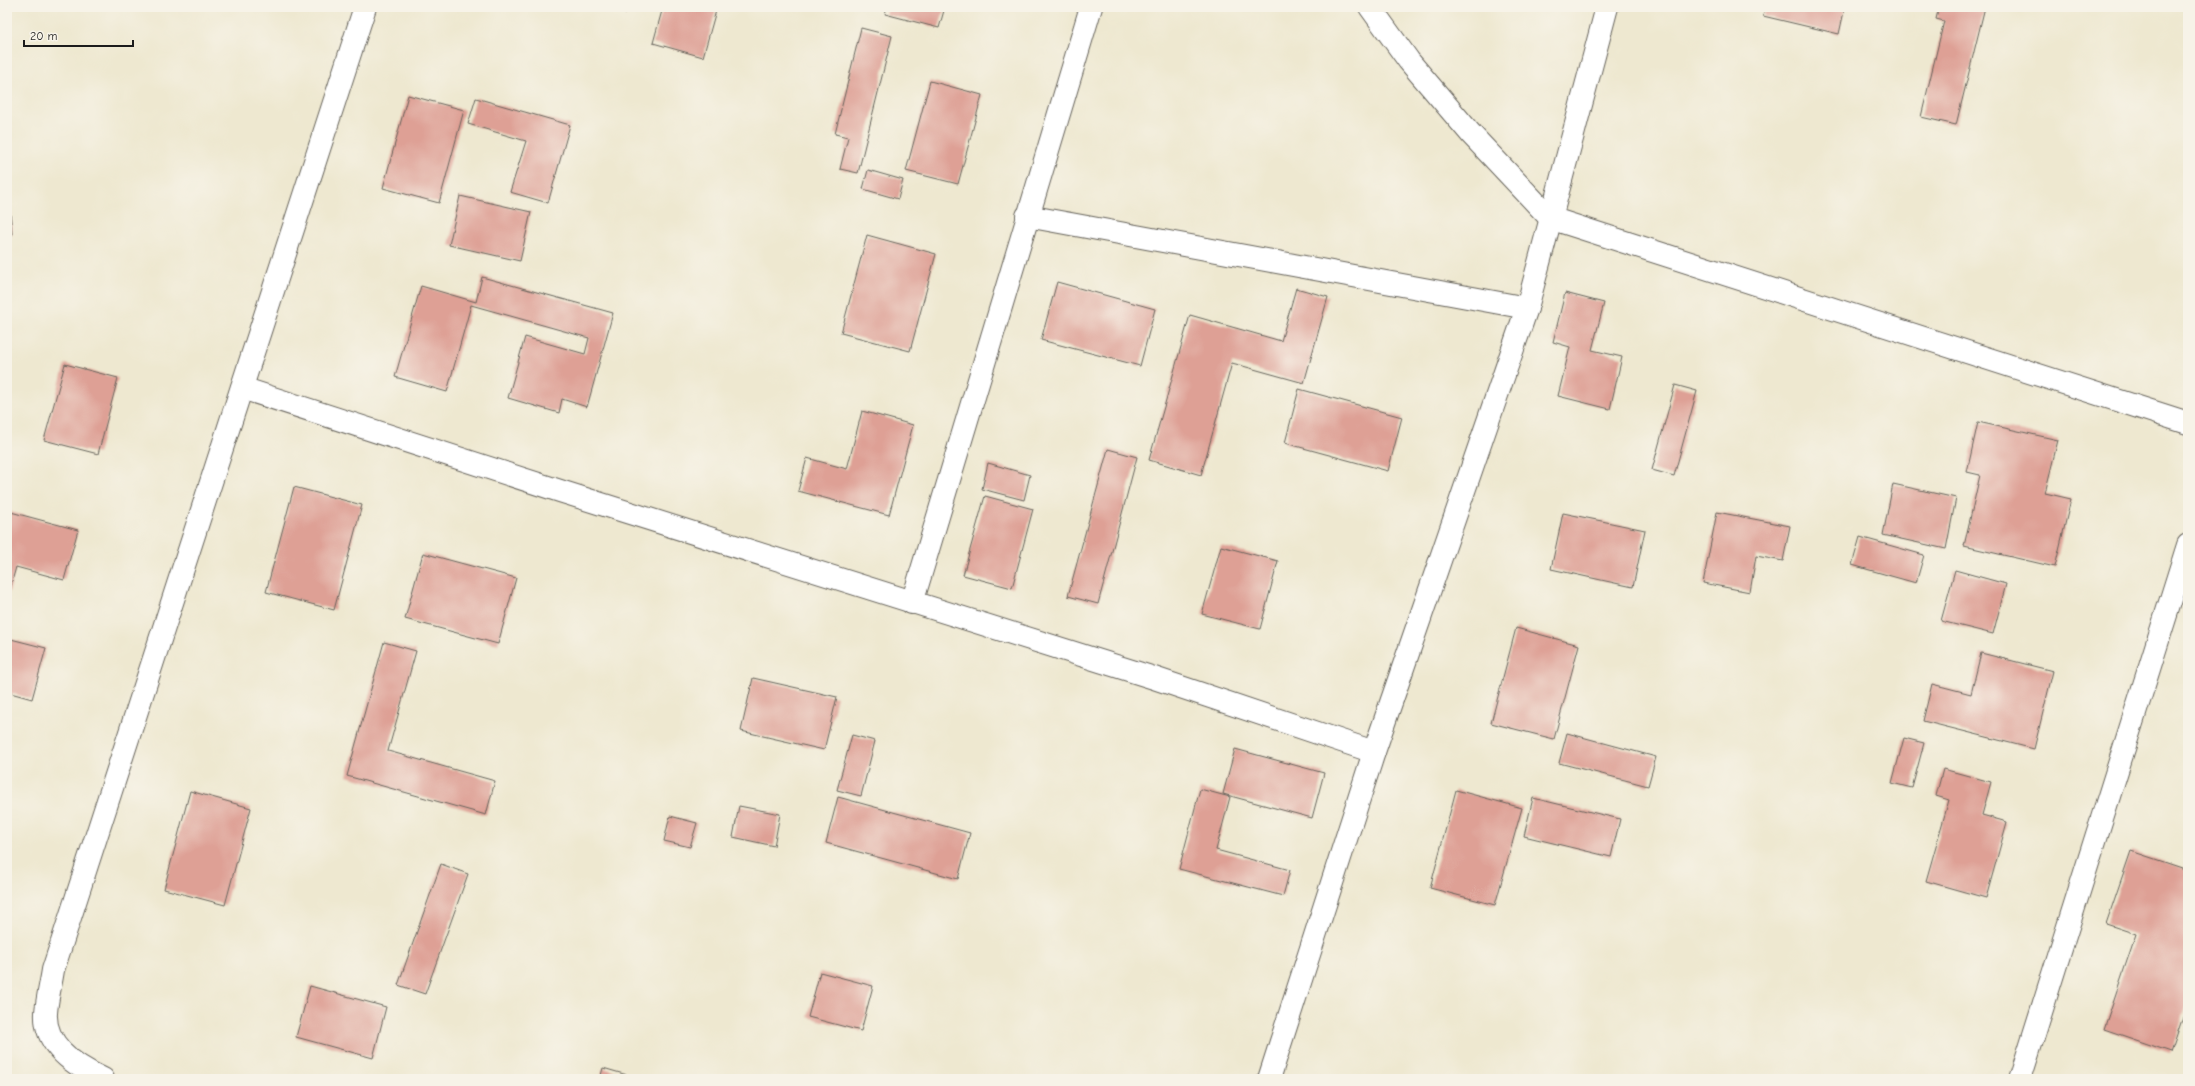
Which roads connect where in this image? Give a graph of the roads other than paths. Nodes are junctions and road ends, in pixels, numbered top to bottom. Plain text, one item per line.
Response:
1 (365, 7) edge
2 (1091, 7) edge
3 (1370, 7) edge
4 (1607, 7) edge
5 (1027, 216) junction
6 (1550, 218) junction
7 (1527, 308) junction
8 (242, 388) junction
9 (2188, 423) edge
10 (2188, 545) edge
11 (912, 603) junction
12 (1374, 752) junction
13 (104, 1079) edge
14 (1269, 1079) edge
15 (2020, 1079) edge

1 - 8 street
2 - 5 street
3 - 6 street
4 - 6 street
5 - 7 street
5 - 11 street
6 - 7 street
6 - 9 street
7 - 12 street
8 - 11 street
8 - 13 street
10 - 15 street
11 - 12 street
12 - 14 street

